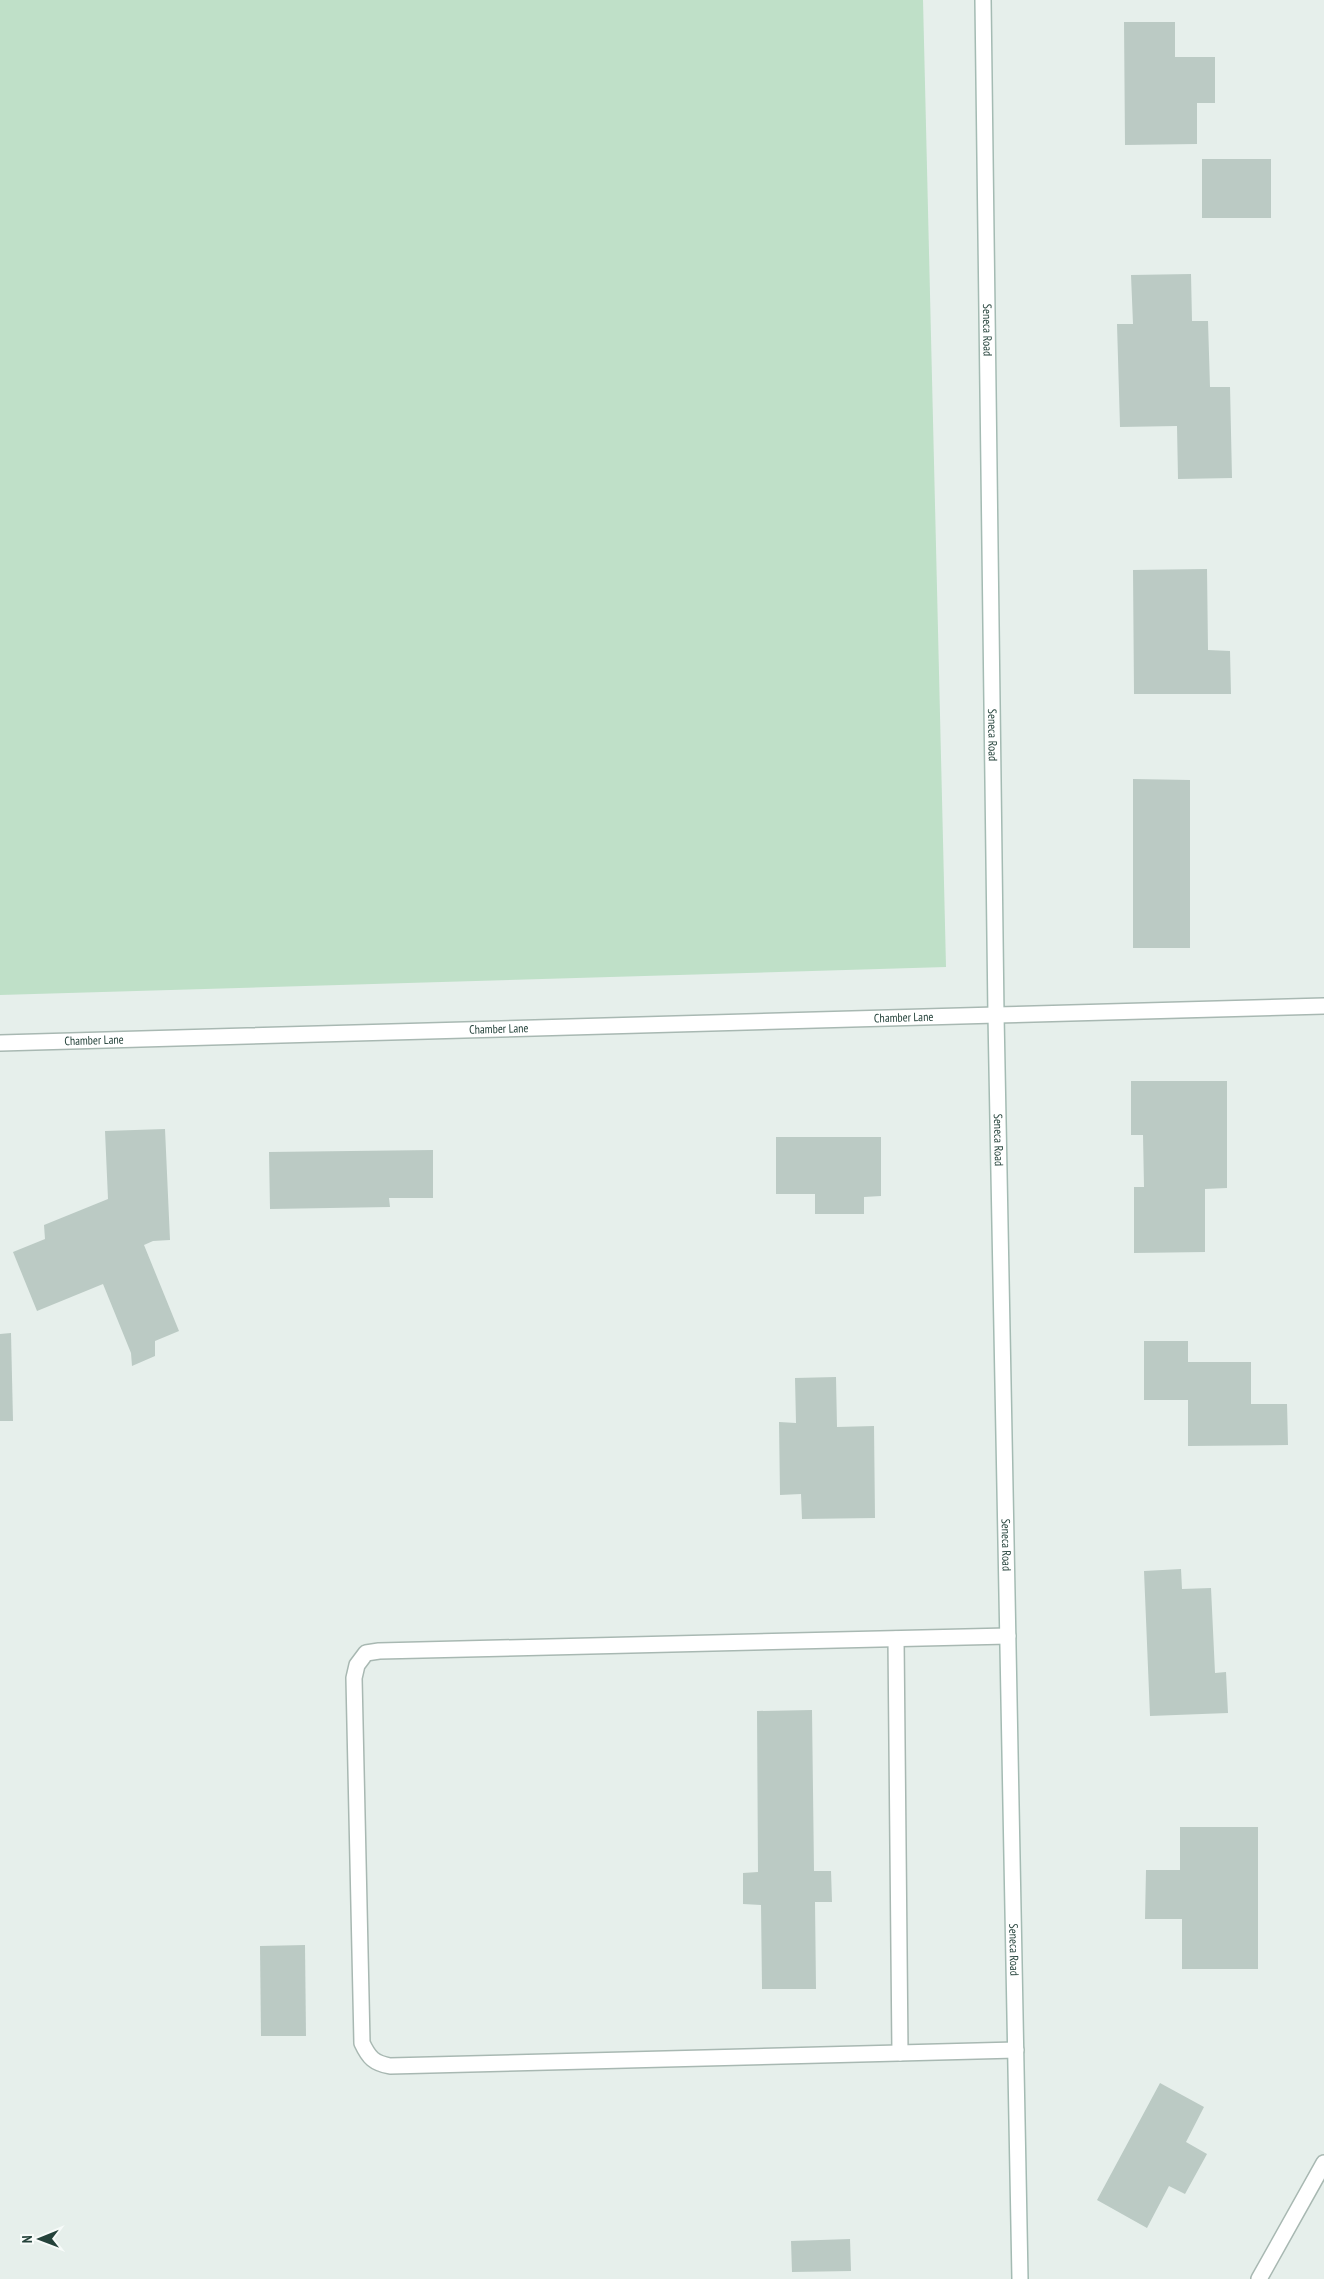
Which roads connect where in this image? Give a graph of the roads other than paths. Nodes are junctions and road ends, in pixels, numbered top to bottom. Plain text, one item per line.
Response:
1 (983, 0) edge
2 (1324, 1006) edge
3 (996, 1015) junction
4 (0, 1043) edge
5 (1008, 1636) junction
6 (896, 1640) junction
7 (1016, 2050) junction
8 (900, 2053) junction
9 (1324, 2163) edge
10 (1020, 2279) edge
11 (1259, 2279) edge

1 - 3 street, Seneca Road
2 - 3 street, Chamber Lane
3 - 4 street, Chamber Lane
3 - 5 street, Seneca Road
5 - 6 street
5 - 7 street, Seneca Road
6 - 8 street
6 - 8 street
7 - 8 street
7 - 10 street, Seneca Road
9 - 11 street

